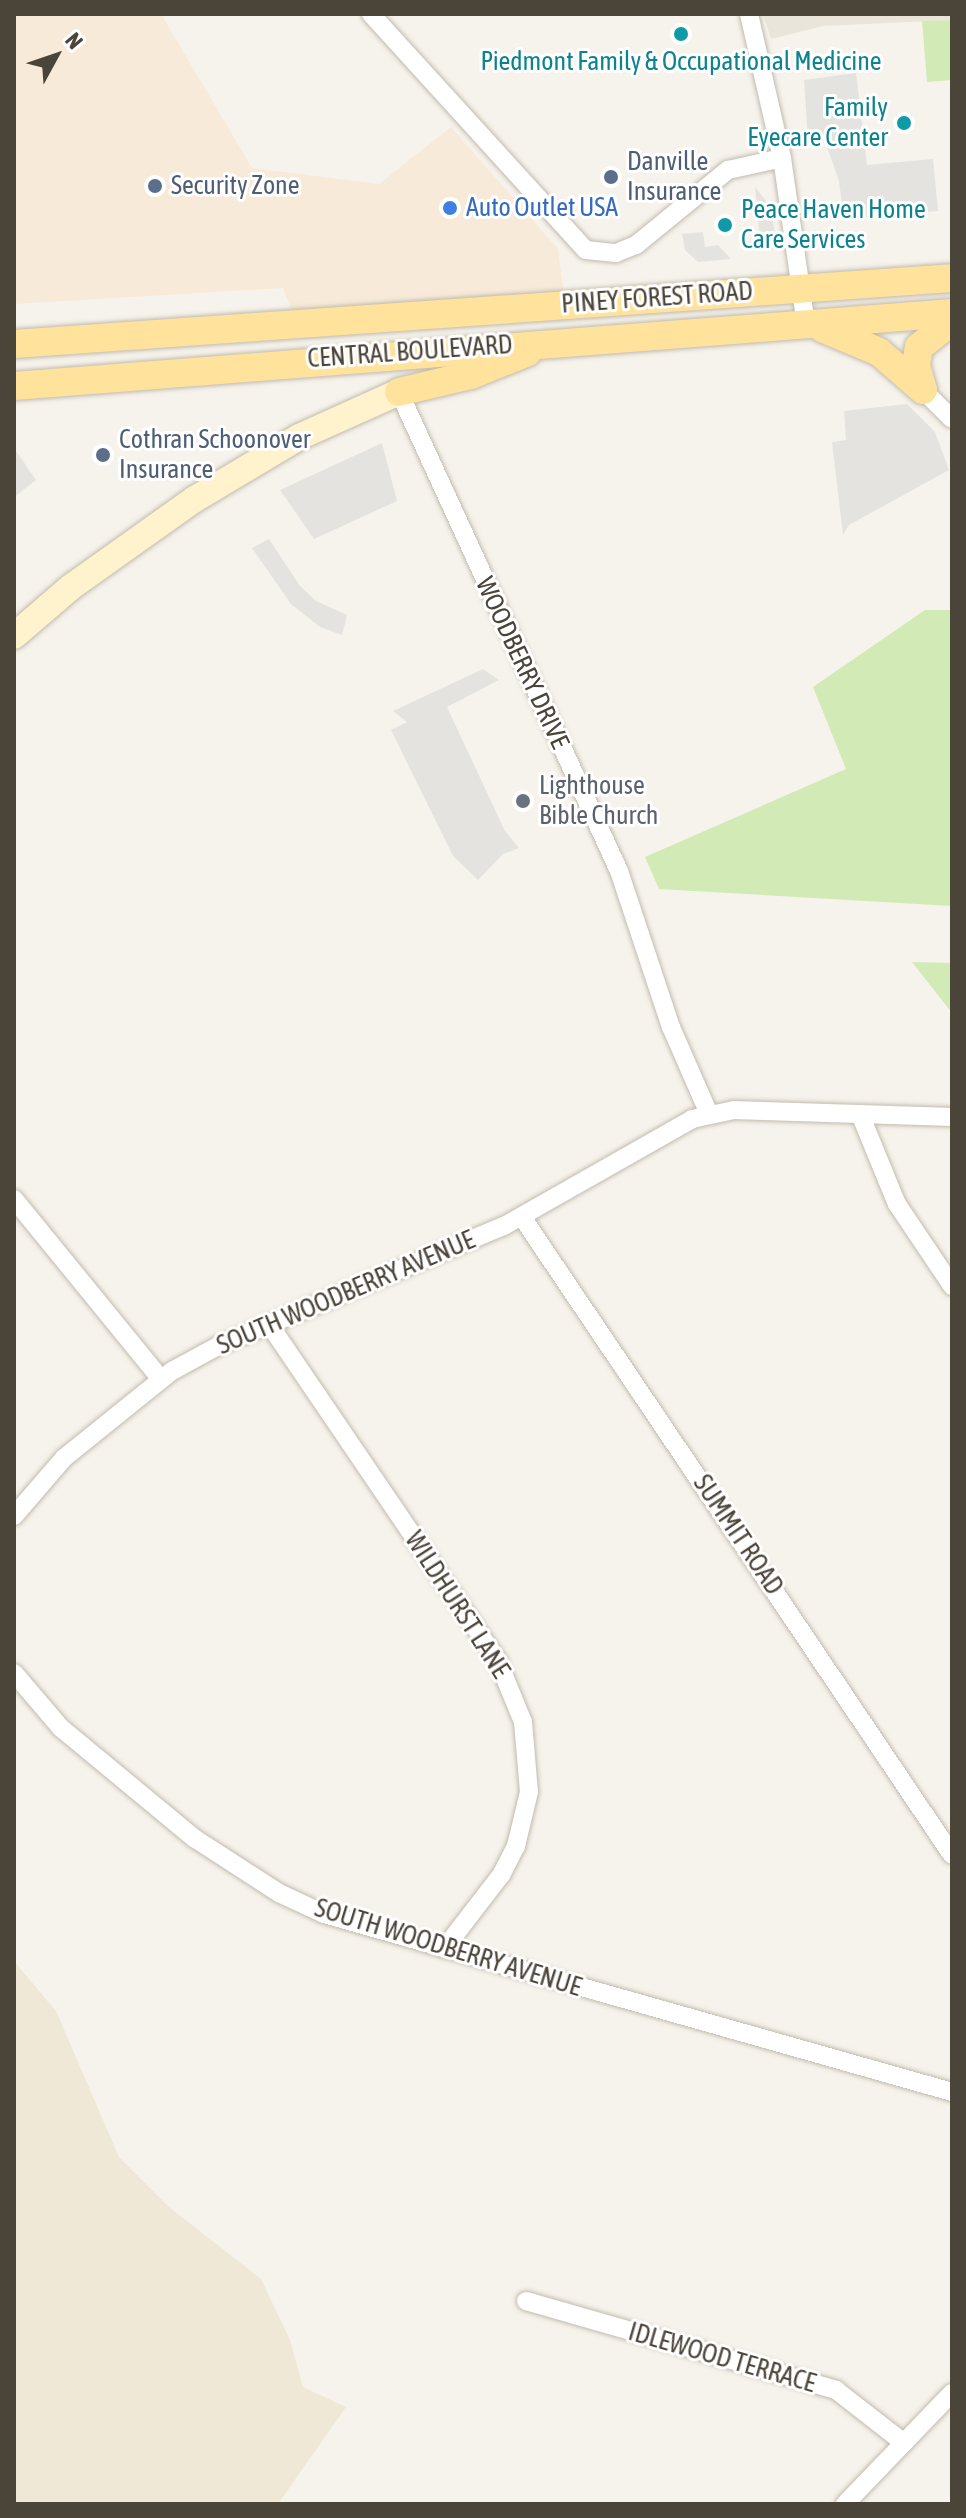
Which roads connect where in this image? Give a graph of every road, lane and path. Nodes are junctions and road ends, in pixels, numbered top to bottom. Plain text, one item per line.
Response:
1 (371, 14) edge
2 (749, 14) edge
3 (782, 158) junction
4 (952, 278) edge
5 (829, 286) junction
6 (799, 288) junction
7 (952, 290) edge
8 (952, 313) edge
9 (361, 318) joint
10 (952, 321) edge
11 (806, 324) junction
12 (875, 327) junction
13 (554, 341) junction
14 (14, 344) edge
15 (14, 386) edge
16 (923, 390) junction
17 (399, 392) junction
18 (952, 419) edge
19 (18, 625) edge
20 (709, 1114) junction
21 (860, 1114) junction
22 (952, 1117) edge
23 (14, 1199) edge
24 (522, 1217) junction
25 (952, 1286) edge
26 (269, 1324) junction
27 (161, 1379) junction
28 (14, 1516) edge
29 (14, 1673) edge
30 (952, 1855) edge
31 (444, 1949) junction
32 (952, 2092) edge
33 (526, 2301) dead end
34 (952, 2393) edge
35 (904, 2443) junction
36 (845, 2504) edge

1 - 3 street
2 - 3 street
3 - 6 street
4 - 5 main road, PINEY FOREST ROAD
5 - 6 main road, PINEY FOREST ROAD
5 - 12 street
6 - 9 main road, PINEY FOREST ROAD
6 - 11 street
7 - 12 main road
8 - 12 main road
9 - 14 main road, CENTRAL BOULEVARD
10 - 16 main road
11 - 12 main road
11 - 13 main road, CENTRAL BOULEVARD
11 - 16 main road
12 - 16 street
13 - 15 main road, CENTRAL BOULEVARD
13 - 17 main road
16 - 18 street
17 - 19 main road
17 - 20 street, WOODBERRY DRIVE
20 - 21 street
20 - 24 street, SOUTH WOODBERRY AVENUE
21 - 22 street
21 - 25 street
23 - 27 street
24 - 26 street, SOUTH WOODBERRY AVENUE
24 - 30 street, SUMMIT ROAD
26 - 27 street, SOUTH WOODBERRY AVENUE
26 - 31 street, WILDHURST LANE
27 - 28 street, SOUTH WOODBERRY AVENUE
29 - 31 street, SOUTH WOODBERRY AVENUE
31 - 32 street, SOUTH WOODBERRY AVENUE
33 - 35 street, IDLEWOOD TERRACE
34 - 35 street
35 - 36 street

